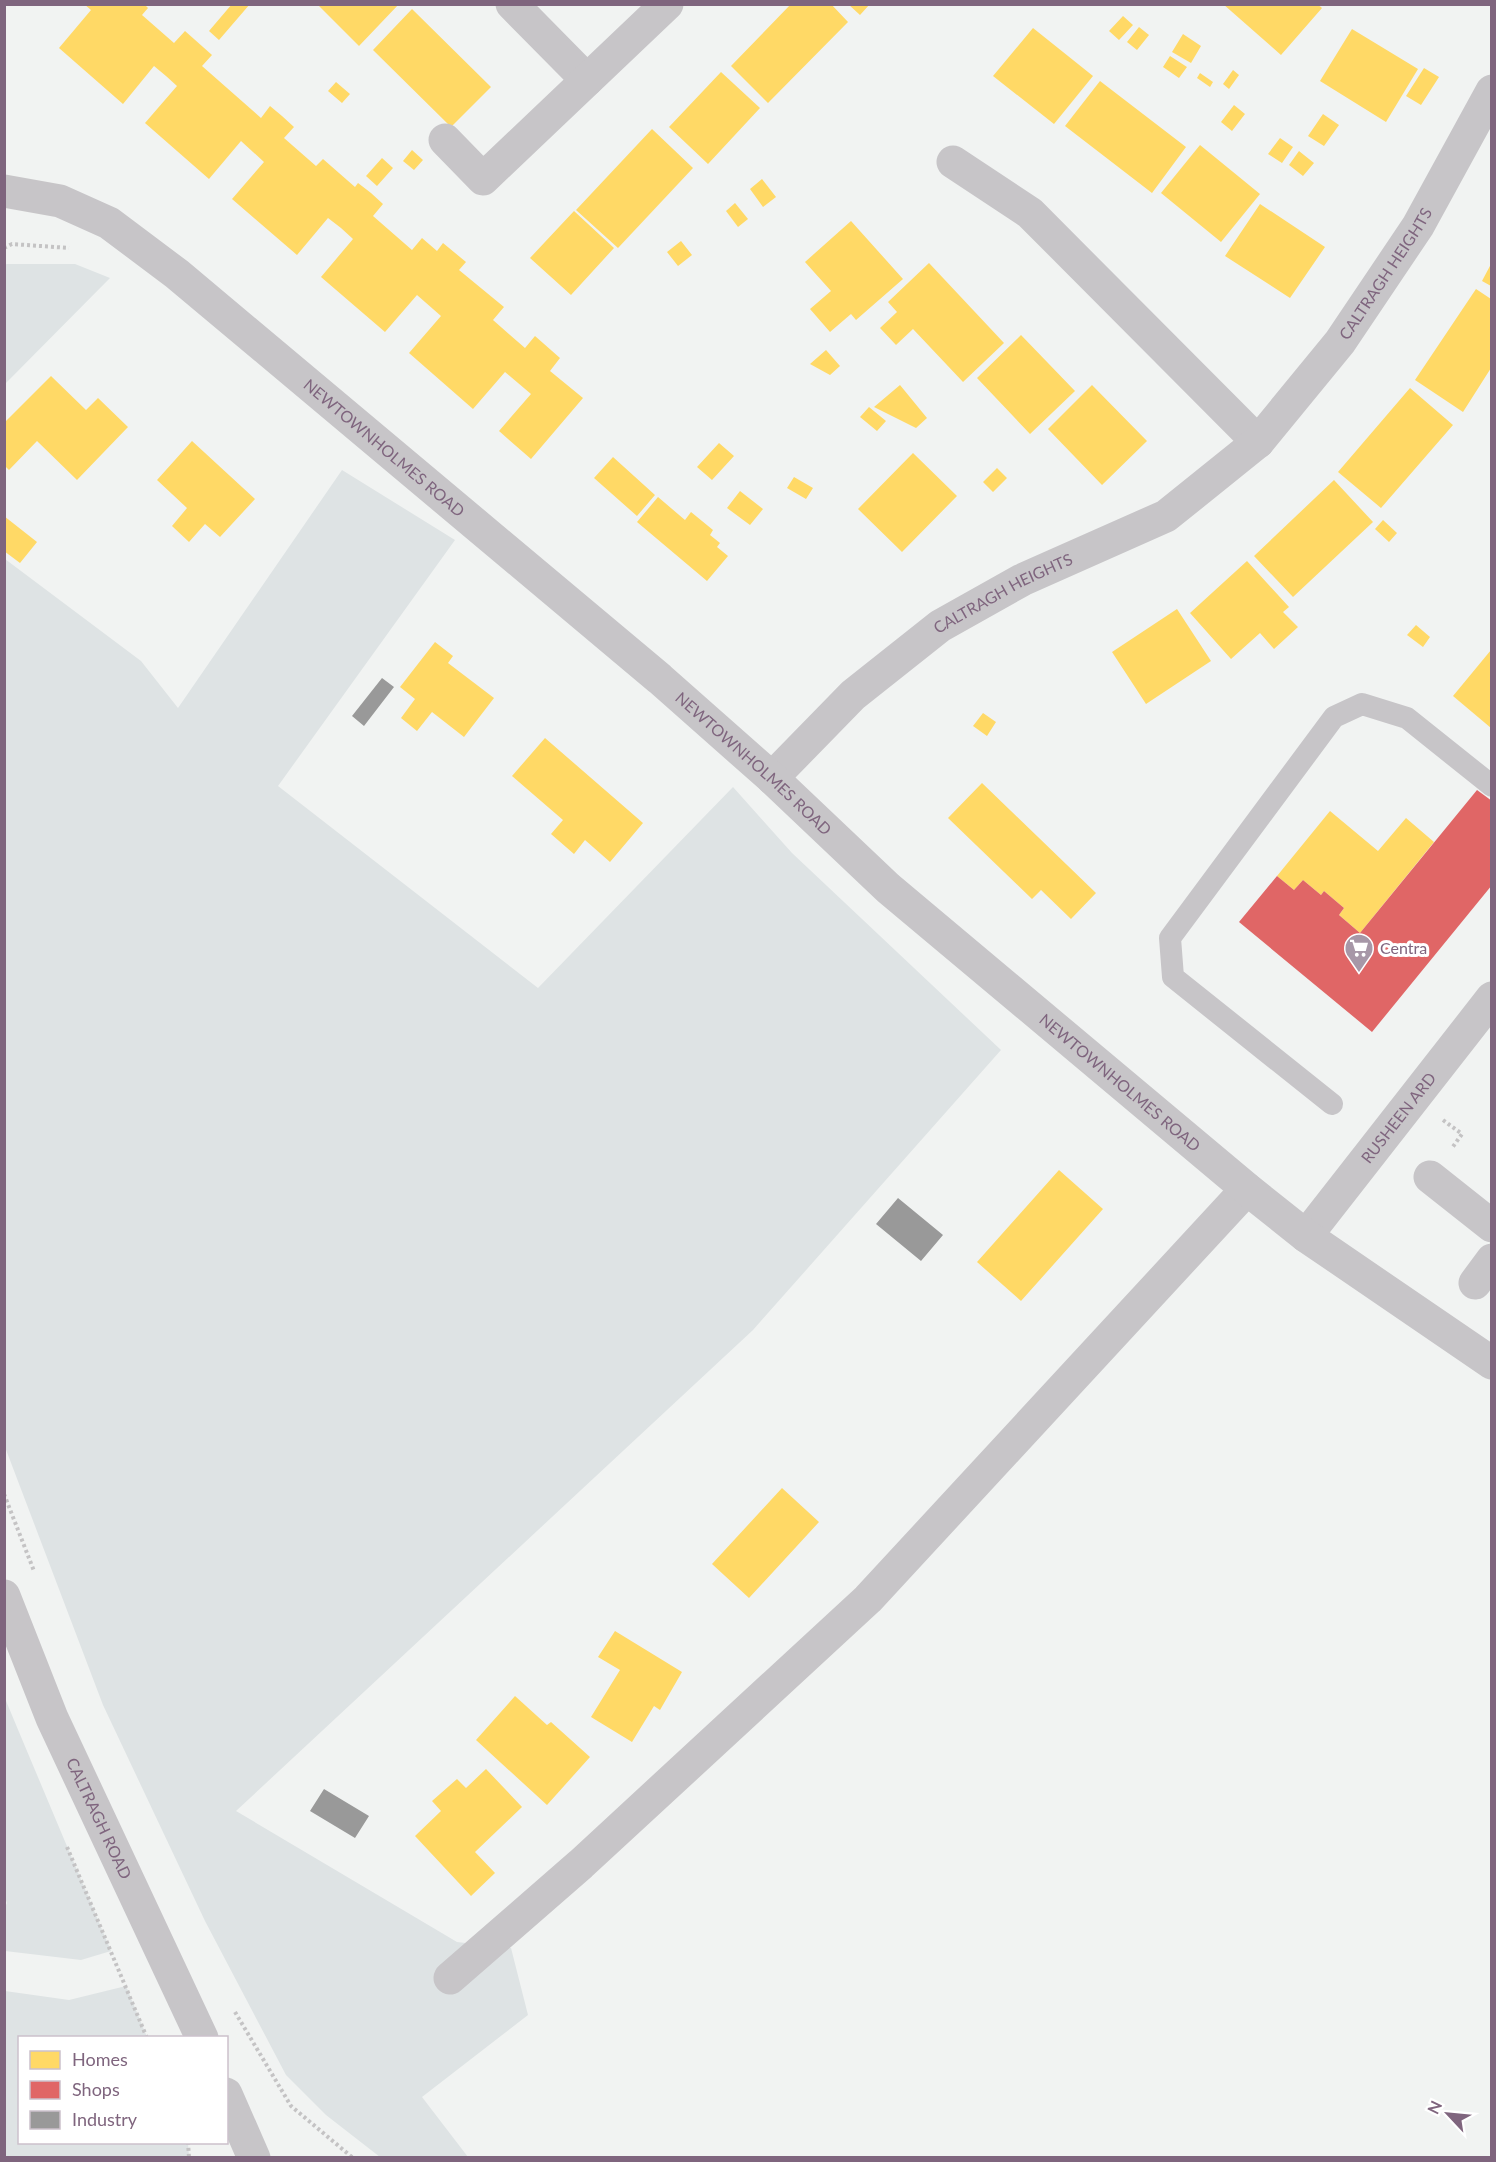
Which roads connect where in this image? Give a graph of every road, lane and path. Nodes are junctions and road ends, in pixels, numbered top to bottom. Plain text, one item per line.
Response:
1 (512, 4) edge
2 (667, 4) edge
3 (587, 80) junction
4 (1491, 91) edge
5 (445, 140) dead end
6 (953, 162) dead end
7 (4, 190) edge
8 (1258, 442) junction
9 (772, 778) junction
10 (1491, 786) edge
11 (1491, 998) edge
12 (1413, 1099) junction
13 (1332, 1104) dead end
14 (1430, 1177) joint
15 (1247, 1189) junction
16 (1491, 1226) edge
17 (1306, 1236) junction
18 (1491, 1363) edge
19 (4, 1494) edge
20 (37, 1577) dead end
21 (4, 1596) edge
22 (65, 1842) dead end
23 (450, 1978) dead end
24 (230, 2004) dead end
25 (147, 2036) edge
26 (202, 2036) edge
27 (228, 2098) edge
28 (254, 2157) edge
29 (353, 2157) edge

1 - 3 street
2 - 3 street
3 - 5 street
4 - 8 street, CALTRAGH HEIGHTS
6 - 8 street
7 - 9 street, NEWTOWNHOLMES ROAD
8 - 9 street, CALTRAGH HEIGHTS
9 - 15 street, NEWTOWNHOLMES ROAD
10 - 13 lane
11 - 12 street, RUSHEEN ARD
12 - 14 path
12 - 17 street, RUSHEEN ARD
14 - 16 street
15 - 17 street, NEWTOWNHOLMES ROAD
15 - 23 street
17 - 18 street, NEWTOWNHOLMES ROAD
19 - 20 path
21 - 26 street, CALTRAGH ROAD
22 - 25 path
24 - 29 path
27 - 28 street

